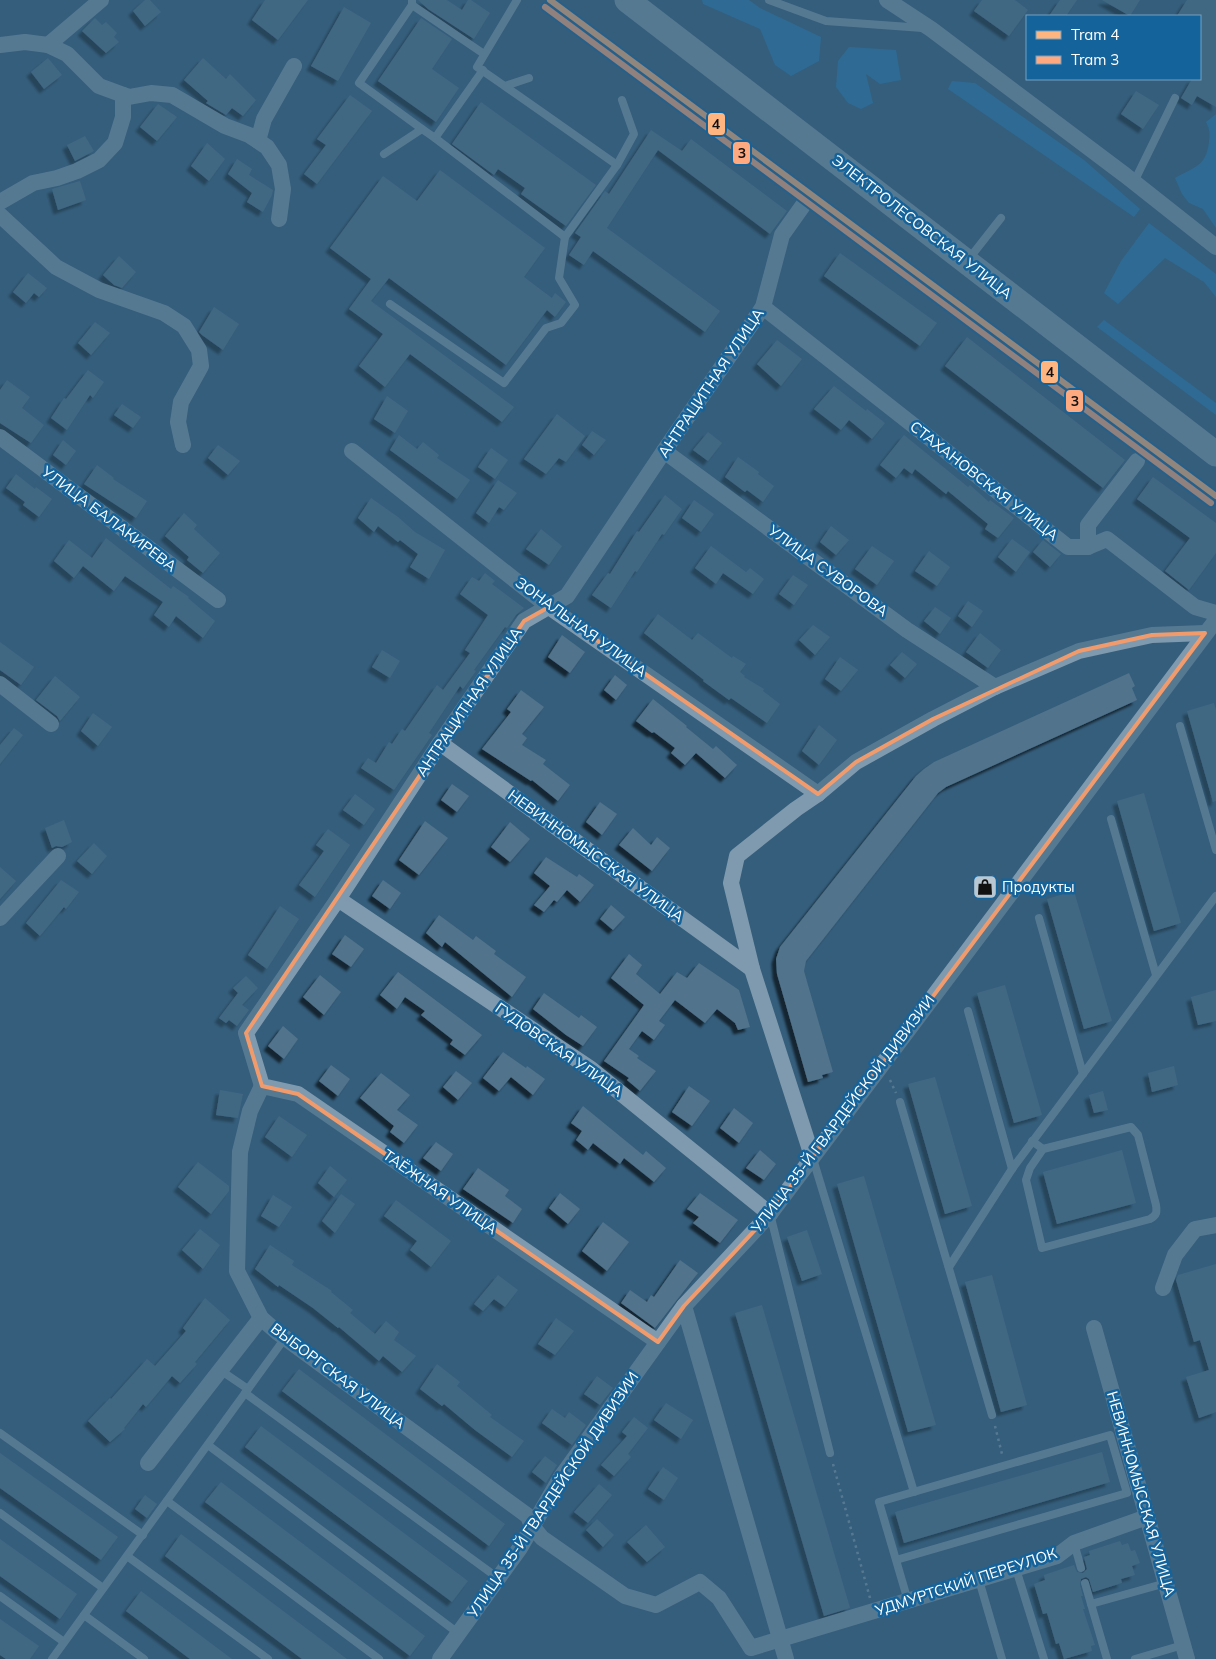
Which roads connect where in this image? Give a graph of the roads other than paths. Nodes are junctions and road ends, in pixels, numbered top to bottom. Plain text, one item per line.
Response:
1 (101, 0) edge
2 (517, 0) edge
3 (627, 0) edge
4 (769, 0) edge
5 (887, 0) edge
6 (412, 2) edge
7 (931, 29) junction
8 (0, 45) edge
9 (48, 45) junction
10 (484, 54) junction
11 (294, 66) dead end
12 (483, 70) junction
13 (529, 78) dead end
14 (506, 86) junction
15 (123, 95) junction
16 (1175, 98) dead end
17 (622, 100) dead end
18 (422, 129) junction
19 (435, 138) junction
20 (258, 141) junction
21 (384, 154) dead end
22 (617, 165) junction
23 (1134, 182) junction
24 (0, 202) edge
25 (804, 204) dead end
26 (0, 215) edge
27 (1001, 218) dead end
28 (279, 219) dead end
29 (564, 237) junction
30 (1216, 247) edge
31 (966, 261) junction
32 (390, 304) dead end
33 (763, 307) junction
34 (0, 437) edge
35 (182, 445) dead end
36 (664, 450) junction
37 (352, 451) dead end
38 (1216, 454) edge
39 (1138, 461) dead end
40 (1088, 547) junction
41 (218, 600) dead end
42 (549, 607) junction
43 (1216, 613) edge
44 (1216, 620) edge
45 (1205, 633) junction
46 (0, 684) edge
47 (996, 687) junction
48 (51, 724) dead end
49 (1180, 726) dead end
50 (440, 743) junction
51 (818, 794) junction
52 (1111, 819) dead end
53 (1216, 850) edge
54 (58, 856) dead end
55 (1216, 896) edge
56 (338, 898) junction
57 (0, 918) edge
58 (1039, 918) dead end
59 (752, 969) junction
60 (1156, 975) junction
61 (968, 1012) dead end
62 (1083, 1074) junction
63 (262, 1086) junction
64 (900, 1102) road end
65 (1032, 1141) junction
66 (1043, 1149) junction
67 (812, 1156) junction
68 (1012, 1169) junction
69 (770, 1214) junction
70 (1216, 1225) edge
71 (949, 1267) junction
72 (1163, 1288) dead end
73 (684, 1306) junction
74 (261, 1318) junction
75 (1094, 1328) dead end
76 (285, 1338) junction
77 (658, 1342) junction
78 (220, 1370) junction
79 (247, 1391) junction
80 (992, 1415) road end
81 (0, 1433) edge
82 (208, 1445) junction
83 (830, 1453) road end
84 (148, 1464) dead end
85 (914, 1492) junction
86 (167, 1500) junction
87 (0, 1513) edge
88 (1147, 1517) junction
89 (532, 1526) junction
90 (143, 1535) junction
91 (1074, 1543) junction
92 (127, 1556) junction
93 (896, 1560) junction
94 (1081, 1568) dead end
95 (1016, 1569) junction
96 (498, 1578) junction
97 (979, 1580) junction
98 (1085, 1583) dead end
99 (1166, 1583) junction
100 (104, 1588) junction
101 (0, 1596) edge
102 (908, 1601) junction
103 (1091, 1604) junction
104 (84, 1616) junction
105 (458, 1634) junction
106 (780, 1640) junction
107 (64, 1642) junction
108 (1185, 1652) edge
109 (52, 1659) edge
110 (144, 1659) edge
111 (268, 1659) edge
112 (379, 1659) edge
113 (440, 1659) edge
114 (786, 1659) edge
115 (1002, 1659) edge
116 (1044, 1659) edge
117 (1107, 1659) edge
118 (1135, 1659) edge

1 - 9 street
2 - 10 lane
3 - 31 main road, ЭЛЕКТРОЛЕСОВСКАЯ УЛИЦА
4 - 7 lane
5 - 7 street
6 - 10 lane
6 - 18 lane
7 - 23 street
8 - 9 street
9 - 15 street
10 - 12 lane
11 - 20 street
12 - 14 lane
12 - 19 lane
13 - 14 lane
14 - 22 lane
15 - 20 street
15 - 24 street
16 - 23 lane
17 - 22 lane
18 - 19 lane
18 - 21 lane
19 - 29 lane
20 - 28 street
22 - 29 lane
23 - 30 street
25 - 33 street, АНТРАЦИТНАЯ УЛИЦА
26 - 35 street
27 - 31 lane
29 - 32 lane
31 - 38 main road, ЭЛЕКТРОЛЕСОВСКАЯ УЛИЦА
33 - 36 street, АНТРАЦИТНАЯ УЛИЦА
33 - 40 street, СТАХАНОВСКАЯ УЛИЦА
34 - 41 street, УЛИЦА БАЛАКИРЕВА
36 - 42 street, АНТРАЦИТНАЯ УЛИЦА
36 - 47 street, УЛИЦА СУВОРОВА
37 - 42 street, ЗОНАЛЬНАЯ УЛИЦА
39 - 40 street
40 - 43 street, СТАХАНОВСКАЯ УЛИЦА
42 - 50 street, АНТРАЦИТНАЯ УЛИЦА
42 - 51 street, ЗОНАЛЬНАЯ УЛИЦА
44 - 45 street, УЛИЦА 35-Й ГВАРДЕЙСКОЙ ДИВИЗИИ
45 - 47 street
45 - 67 street, УЛИЦА 35-Й ГВАРДЕЙСКОЙ ДИВИЗИИ
46 - 48 street
47 - 51 street
49 - 53 lane
50 - 56 street, АНТРАЦИТНАЯ УЛИЦА
50 - 59 street, НЕВИННОМЫССКАЯ УЛИЦА
51 - 59 street
52 - 60 lane
54 - 57 street
55 - 60 lane
56 - 63 street, АНТРАЦИТНАЯ УЛИЦА
56 - 69 street, ГУДОВСКАЯ УЛИЦА
58 - 62 lane
59 - 67 street
60 - 62 lane
61 - 68 lane
62 - 65 lane
63 - 74 street, ВЫБОРГСКАЯ УЛИЦА
63 - 77 street, ТАЁЖНАЯ УЛИЦА
64 - 71 lane
65 - 66 lane
65 - 68 lane
66 - 66 lane
67 - 69 street, УЛИЦА 35-Й ГВАРДЕЙСКОЙ ДИВИЗИИ
67 - 85 lane
68 - 71 lane
69 - 73 street, УЛИЦА 35-Й ГВАРДЕЙСКОЙ ДИВИЗИИ
69 - 83 lane
70 - 72 street
71 - 80 lane
73 - 77 street, УЛИЦА 35-Й ГВАРДЕЙСКОЙ ДИВИЗИИ
73 - 106 street
74 - 76 street, ВЫБОРГСКАЯ УЛИЦА
74 - 78 street
75 - 88 street, НЕВИННОМЫССКАЯ УЛИЦА
76 - 79 lane
76 - 89 street, ВЫБОРГСКАЯ УЛИЦА
77 - 89 street, УЛИЦА 35-Й ГВАРДЕЙСКОЙ ДИВИЗИИ
78 - 79 lane
78 - 84 street
79 - 82 lane
79 - 96 lane
81 - 90 lane
82 - 86 lane
82 - 105 lane
85 - 93 lane
85 - 93 lane
86 - 90 lane
86 - 112 lane
87 - 100 lane
88 - 91 street, УДМУРТСКИЙ ПЕРЕУЛОК
88 - 99 street, НЕВИННОМЫССКАЯ УЛИЦА
89 - 96 street, УЛИЦА 35-Й ГВАРДЕЙСКОЙ ДИВИЗИИ
89 - 106 street, ВЫБОРГСКАЯ УЛИЦА
90 - 92 lane
91 - 94 lane
91 - 95 street, УДМУРТСКИЙ ПЕРЕУЛОК
92 - 100 lane
92 - 111 lane
93 - 102 lane
95 - 97 street, УДМУРТСКИЙ ПЕРЕУЛОК
95 - 116 lane
96 - 105 street, УЛИЦА 35-Й ГВАРДЕЙСКОЙ ДИВИЗИИ
97 - 102 street, УДМУРТСКИЙ ПЕРЕУЛОК
97 - 115 lane
98 - 103 lane
99 - 103 lane
99 - 108 street, НЕВИННОМЫССКАЯ УЛИЦА
100 - 104 lane
101 - 107 lane
102 - 106 street, УДМУРТСКИЙ ПЕРЕУЛОК
103 - 117 lane
104 - 107 lane
104 - 110 lane
105 - 113 street, УЛИЦА 35-Й ГВАРДЕЙСКОЙ ДИВИЗИИ
106 - 114 street
107 - 109 lane
108 - 118 lane

